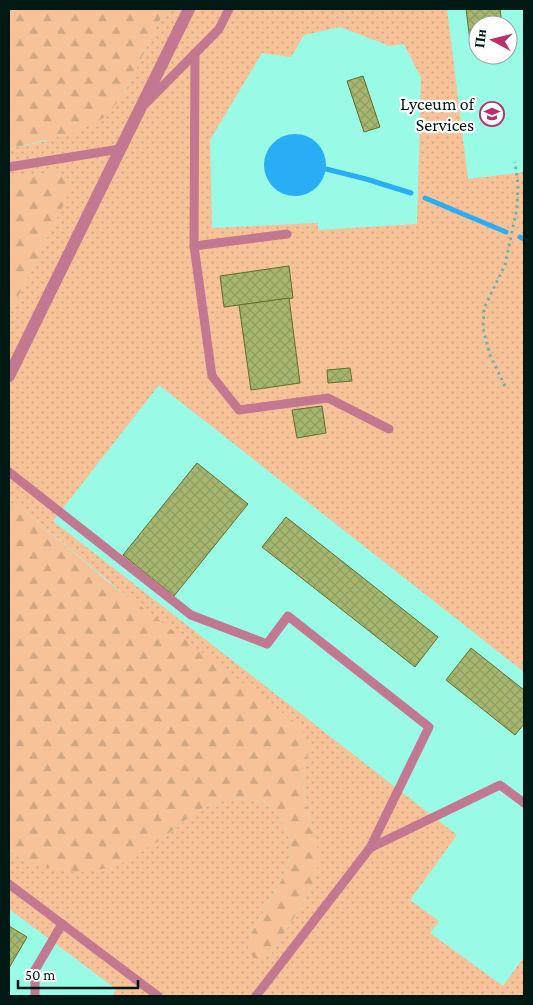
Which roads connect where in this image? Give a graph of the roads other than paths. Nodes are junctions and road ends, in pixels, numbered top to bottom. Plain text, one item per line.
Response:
1 (189, 9) edge
2 (229, 9) edge
3 (195, 53) junction
4 (140, 108) junction
5 (120, 149) junction
6 (9, 168) edge
7 (287, 234) dead end
8 (194, 246) junction
9 (9, 376) edge
10 (389, 429) dead end
11 (9, 472) edge
12 (524, 803) edge
13 (370, 848) junction
14 (9, 884) edge
15 (62, 924) junction
16 (35, 996) edge
17 (158, 996) edge
18 (256, 996) edge

1 - 4 street
2 - 3 lane
3 - 4 lane
3 - 8 lane
4 - 5 street
5 - 6 lane
5 - 9 street
7 - 8 lane
8 - 10 lane
11 - 13 lane
12 - 13 lane
13 - 18 lane
14 - 15 lane
15 - 16 lane
15 - 17 lane

